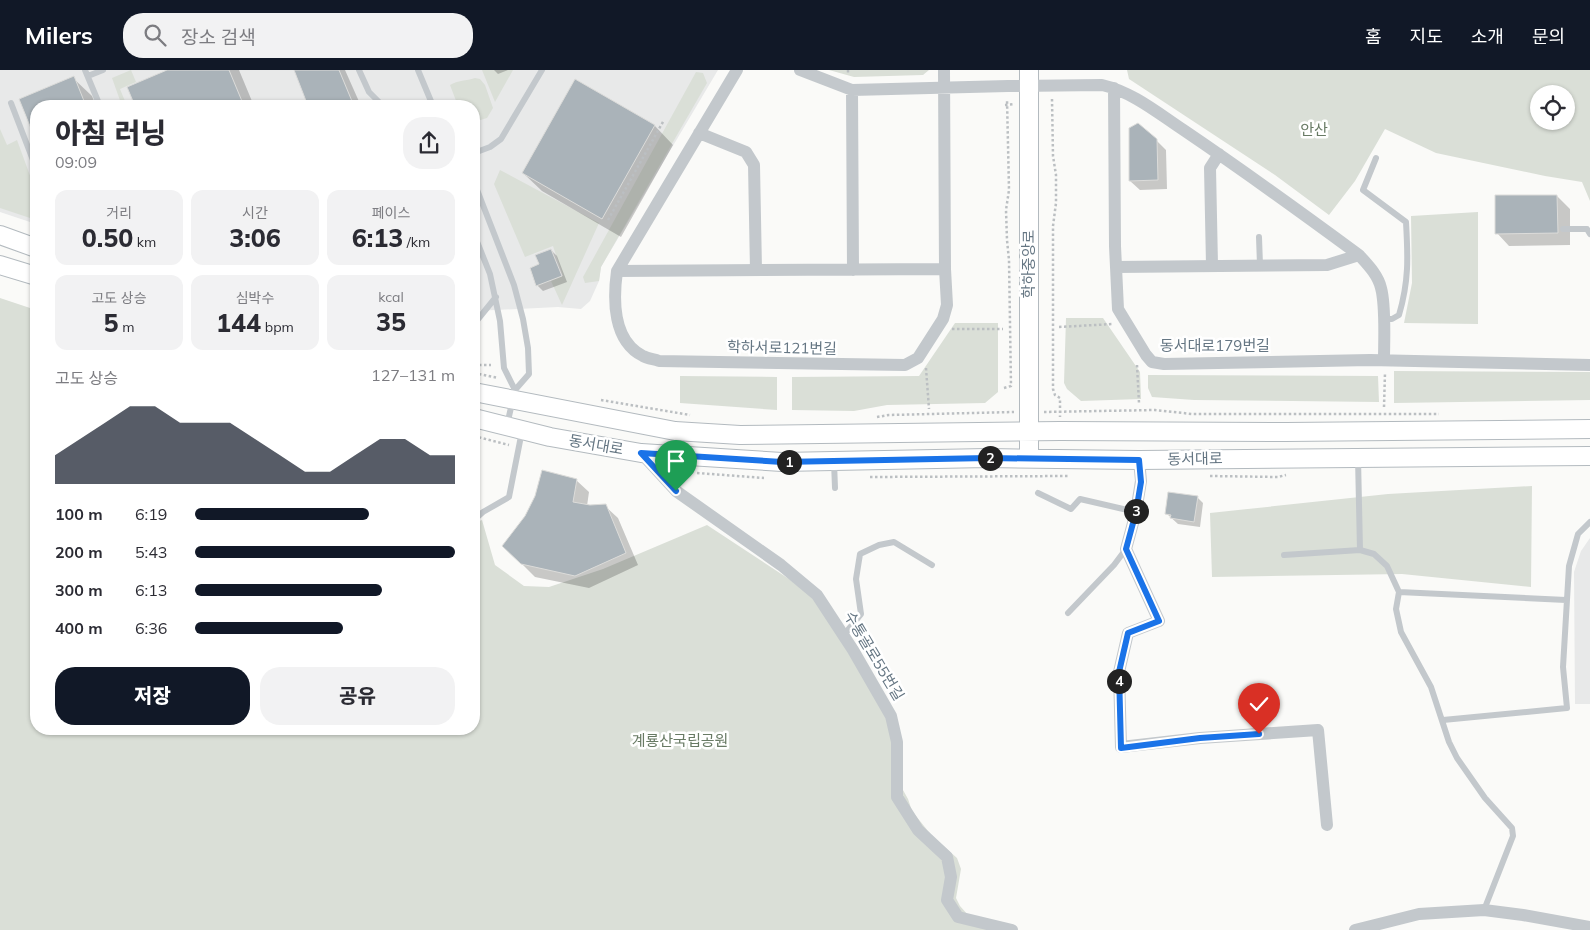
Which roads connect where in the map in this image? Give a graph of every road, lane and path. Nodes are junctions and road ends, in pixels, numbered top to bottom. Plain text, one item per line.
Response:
1 (103, 70) edge
2 (359, 70) edge
3 (418, 70) edge
4 (542, 70) edge
5 (737, 70) edge
6 (800, 70) edge
7 (944, 70) edge
8 (87, 73) edge
9 (1029, 78) edge
10 (944, 88) junction
11 (1114, 88) junction
12 (852, 90) junction
13 (98, 100) edge
14 (377, 100) edge
15 (430, 100) edge
16 (11, 103) dead end
17 (1052, 103) dead end
18 (1007, 105) dead end
19 (664, 120) dead end
20 (699, 133) junction
21 (480, 151) edge
22 (30, 152) edge
23 (1219, 154) junction
24 (1376, 158) dead end
25 (480, 197) edge
26 (608, 220) dead end
27 (1563, 229) dead end
28 (1590, 234) edge
29 (0, 235) edge
30 (1259, 237) dead end
31 (30, 246) edge
32 (480, 249) edge
33 (1359, 256) junction
34 (0, 265) edge
35 (1212, 265) junction
36 (1260, 265) junction
37 (1116, 266) junction
38 (945, 269) junction
39 (756, 270) junction
40 (853, 270) junction
41 (617, 271) junction
42 (30, 274) edge
43 (496, 297) junction
44 (480, 317) edge
45 (1384, 319) junction
46 (1115, 324) dead end
47 (1060, 326) dead end
48 (945, 329) dead end
49 (1003, 330) dead end
50 (926, 362) dead end
51 (1137, 364) dead end
52 (480, 365) edge
53 (491, 365) dead end
54 (1590, 365) edge
55 (1384, 367) junction
56 (480, 374) edge
57 (491, 376) dead end
58 (1004, 388) dead end
59 (480, 392) edge
60 (514, 395) junction
61 (601, 400) dead end
62 (1138, 403) dead end
63 (1384, 407) dead end
64 (929, 409) dead end
65 (986, 412) dead end
66 (1443, 414) dead end
67 (697, 416) dead end
68 (873, 418) dead end
69 (480, 419) edge
70 (515, 428) junction
71 (1590, 429) edge
72 (1029, 431) junction
73 (480, 438) edge
74 (508, 445) dead end
75 (641, 453) junction
76 (1590, 456) edge
77 (1358, 457) junction
78 (1030, 458) junction
79 (1139, 460) junction
80 (834, 461) junction
81 (697, 473) dead end
82 (1077, 476) dead end
83 (862, 477) dead end
84 (758, 478) dead end
85 (835, 488) dead end
86 (1038, 493) dead end
87 (480, 511) edge
88 (483, 512) junction
89 (1136, 512) junction
90 (480, 515) edge
91 (1590, 522) edge
92 (1126, 549) junction
93 (1360, 550) junction
94 (1284, 556) dead end
95 (932, 565) dead end
96 (1399, 592) junction
97 (1566, 600) junction
98 (1068, 613) dead end
99 (844, 636) junction
100 (1443, 720) junction
101 (1327, 825) dead end
102 (1484, 910) junction
103 (1590, 927) edge
104 (1012, 930) edge
105 (1355, 930) edge

1 - 8 lane
2 - 14 lane
3 - 15 lane
4 - 21 lane
5 - 20 street, 학하서로121번길
6 - 12 street
7 - 10 street, 학하서로121번길
8 - 13 lane
9 - 10 street
9 - 11 street
9 - 72 street, 학하중앙로
10 - 12 street
10 - 38 street, 학하서로121번길
11 - 23 street
11 - 37 street, 동서대로179번길
12 - 40 street
16 - 22 lane
17 - 66 path
18 - 58 path
19 - 26 path
20 - 39 street
20 - 41 street, 학하서로121번길
23 - 33 street
23 - 35 street
24 - 45 lane
25 - 60 lane
27 - 28 lane
29 - 31 street
30 - 36 lane
32 - 43 lane
33 - 36 street
33 - 45 street
34 - 42 street
35 - 36 street
35 - 37 street
37 - 55 street, 동서대로179번길
38 - 40 street
38 - 41 street, 학하서로121번길
39 - 40 street
39 - 41 street
43 - 44 lane
43 - 60 lane
45 - 55 street
46 - 47 path
48 - 49 path
50 - 64 path
51 - 62 path
52 - 53 path
54 - 55 street, 동서대로179번길
55 - 63 path
56 - 57 path
59 - 60 street, 동서대로
60 - 70 lane
60 - 72 street, 동서대로
61 - 67 path
65 - 68 path
69 - 70 street, 동서대로
70 - 75 street, 동서대로
70 - 88 lane
71 - 72 street, 동서대로
72 - 78 street, 학하중앙로
73 - 74 path
75 - 80 street, 동서대로
75 - 99 street, 수통골로55번길
76 - 77 street, 동서대로
77 - 79 street, 동서대로
77 - 93 lane
78 - 79 street, 동서대로
78 - 80 street, 동서대로
79 - 89 street
80 - 85 lane
81 - 84 path
82 - 83 path
86 - 89 lane
87 - 88 lane
88 - 90 lane
89 - 92 street
91 - 97 lane
92 - 98 lane
92 - 101 street
93 - 94 lane
93 - 96 lane
95 - 99 lane
96 - 97 lane
96 - 100 lane
97 - 100 lane
99 - 104 street, 수통골로55번길
100 - 102 lane
102 - 103 street
102 - 105 street

